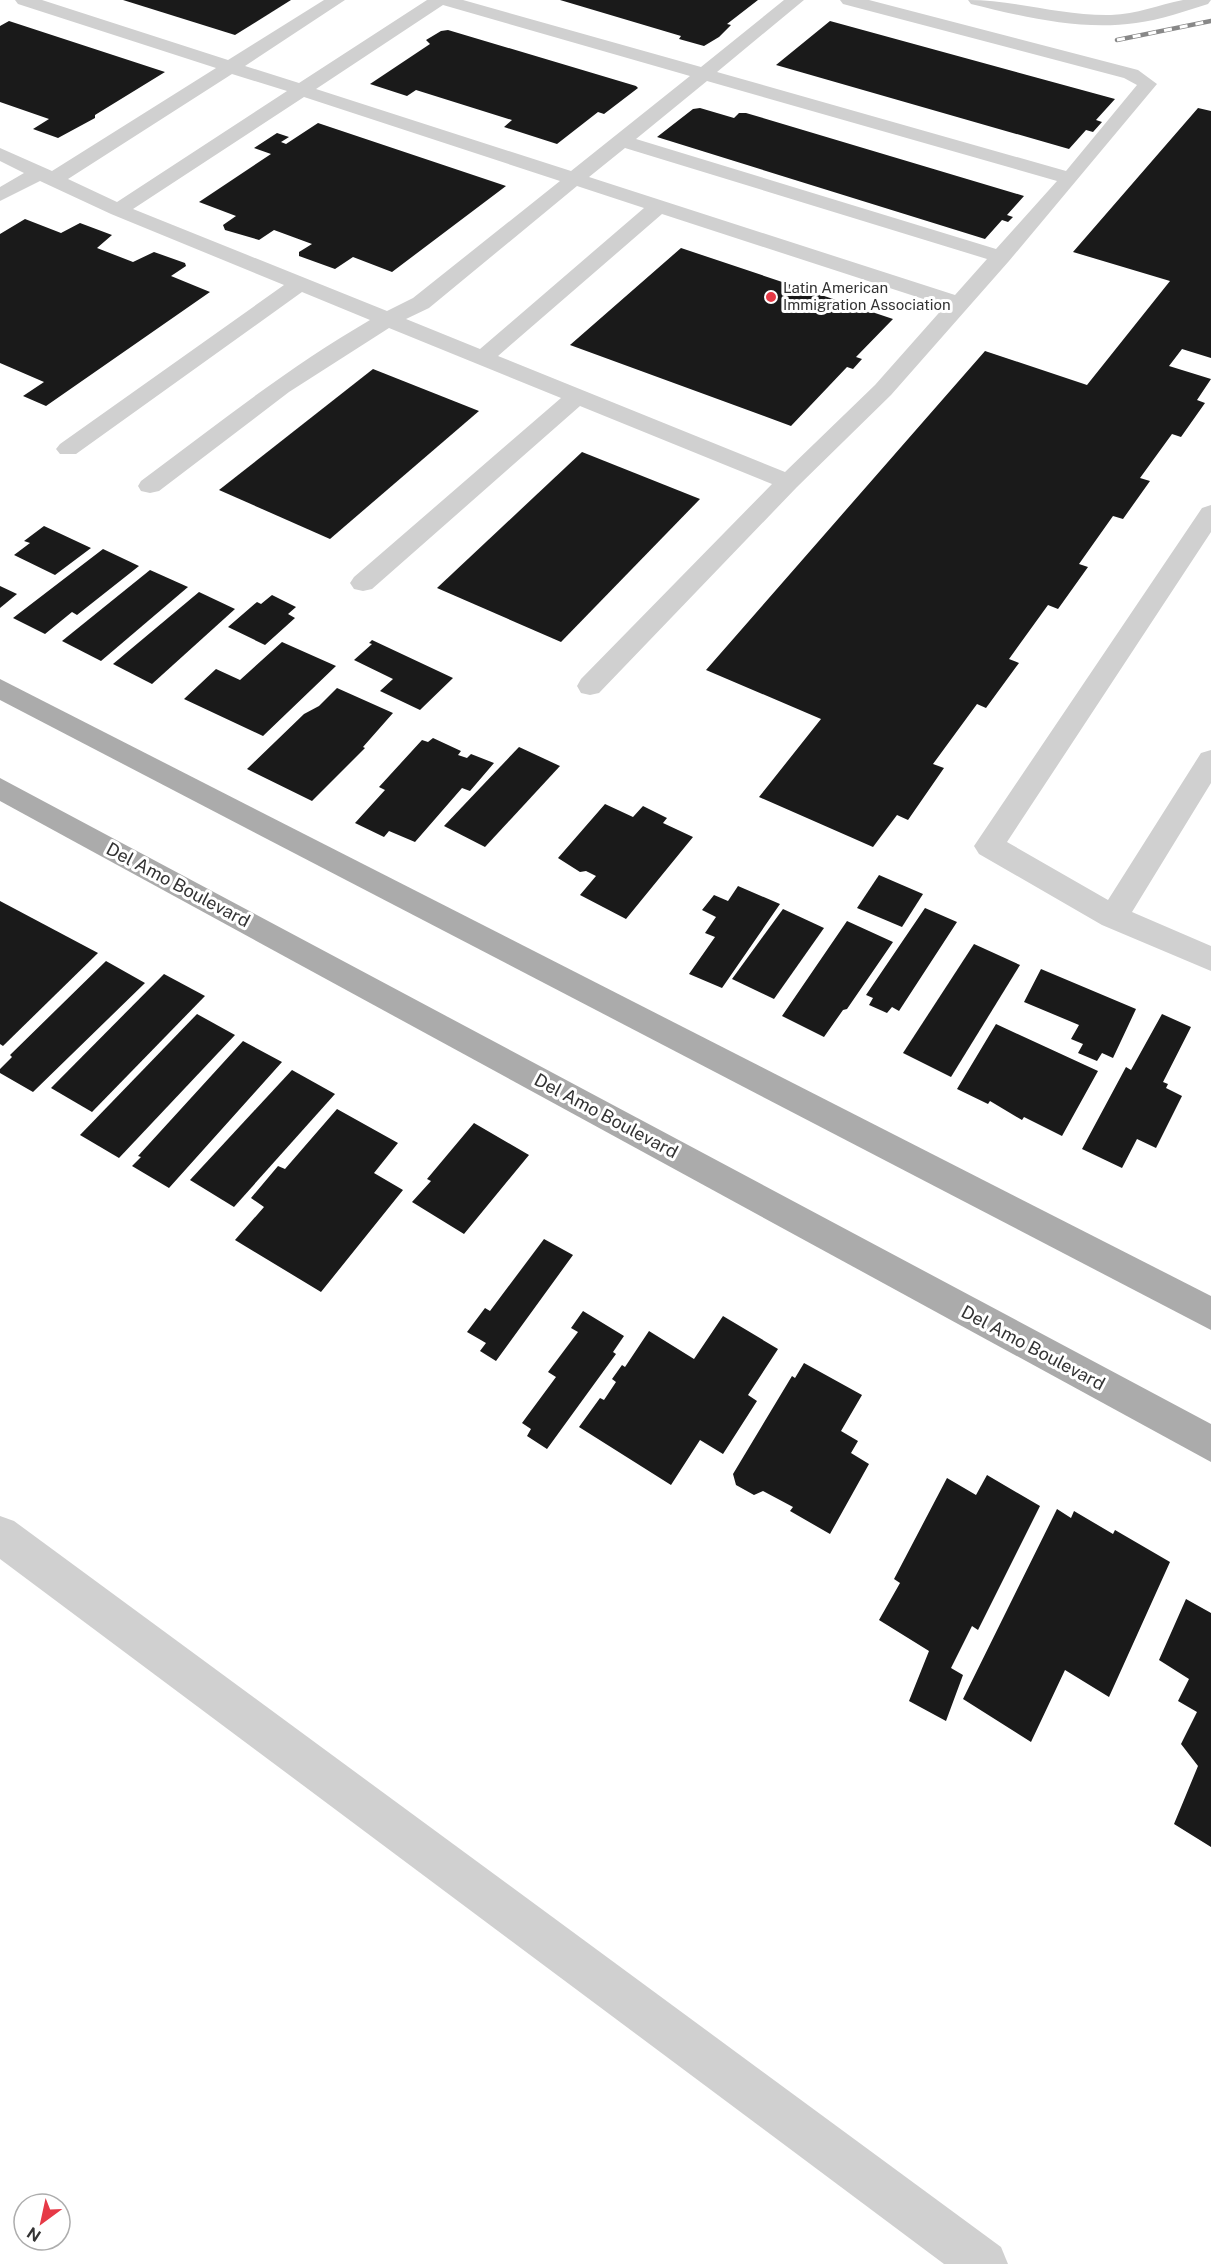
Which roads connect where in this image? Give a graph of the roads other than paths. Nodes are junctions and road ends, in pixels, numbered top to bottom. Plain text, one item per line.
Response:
1 (24, 0) edge
2 (336, 0) edge
3 (442, 0) edge
4 (795, 0) edge
5 (849, 0) edge
6 (977, 0) edge
7 (1202, 0) edge
8 (229, 68) junction
9 (706, 73) junction
10 (298, 90) junction
11 (622, 141) junction
12 (0, 154) edge
13 (48, 175) junction
14 (1070, 177) junction
15 (574, 180) junction
16 (0, 195) edge
17 (658, 207) junction
18 (118, 210) junction
19 (1002, 257) junction
20 (300, 284) junction
21 (960, 304) junction
22 (387, 319) junction
23 (483, 358) junction
24 (577, 396) junction
25 (68, 449) dead end
26 (788, 482) junction
27 (150, 486) dead end
28 (1211, 513) edge
29 (363, 583) dead end
30 (590, 686) dead end
31 (0, 688) edge
32 (1211, 760) edge
33 (0, 788) edge
34 (1113, 917) junction
35 (1211, 959) edge
36 (1211, 1314) edge
37 (1211, 1444) edge
38 (0, 1535) edge
39 (984, 2264) edge

1 - 8 lane
2 - 8 lane
3 - 9 lane
3 - 10 lane
4 - 9 lane
5 - 14 lane
6 - 7 lane
8 - 10 lane
8 - 13 lane
9 - 11 lane
9 - 14 lane
10 - 15 lane
10 - 18 lane
11 - 15 lane
11 - 19 lane
12 - 13 lane
13 - 16 lane
13 - 18 lane
14 - 19 lane
15 - 17 lane
15 - 22 lane
17 - 21 lane
17 - 23 lane
18 - 20 lane
19 - 21 lane
20 - 22 lane
20 - 25 lane
21 - 26 lane
22 - 23 lane
22 - 27 lane
23 - 24 lane
24 - 26 lane
24 - 29 lane
26 - 30 lane
28 - 34 lane
31 - 36 main road
32 - 34 lane
33 - 37 main road, Del Amo Boulevard
34 - 35 lane
38 - 39 lane

